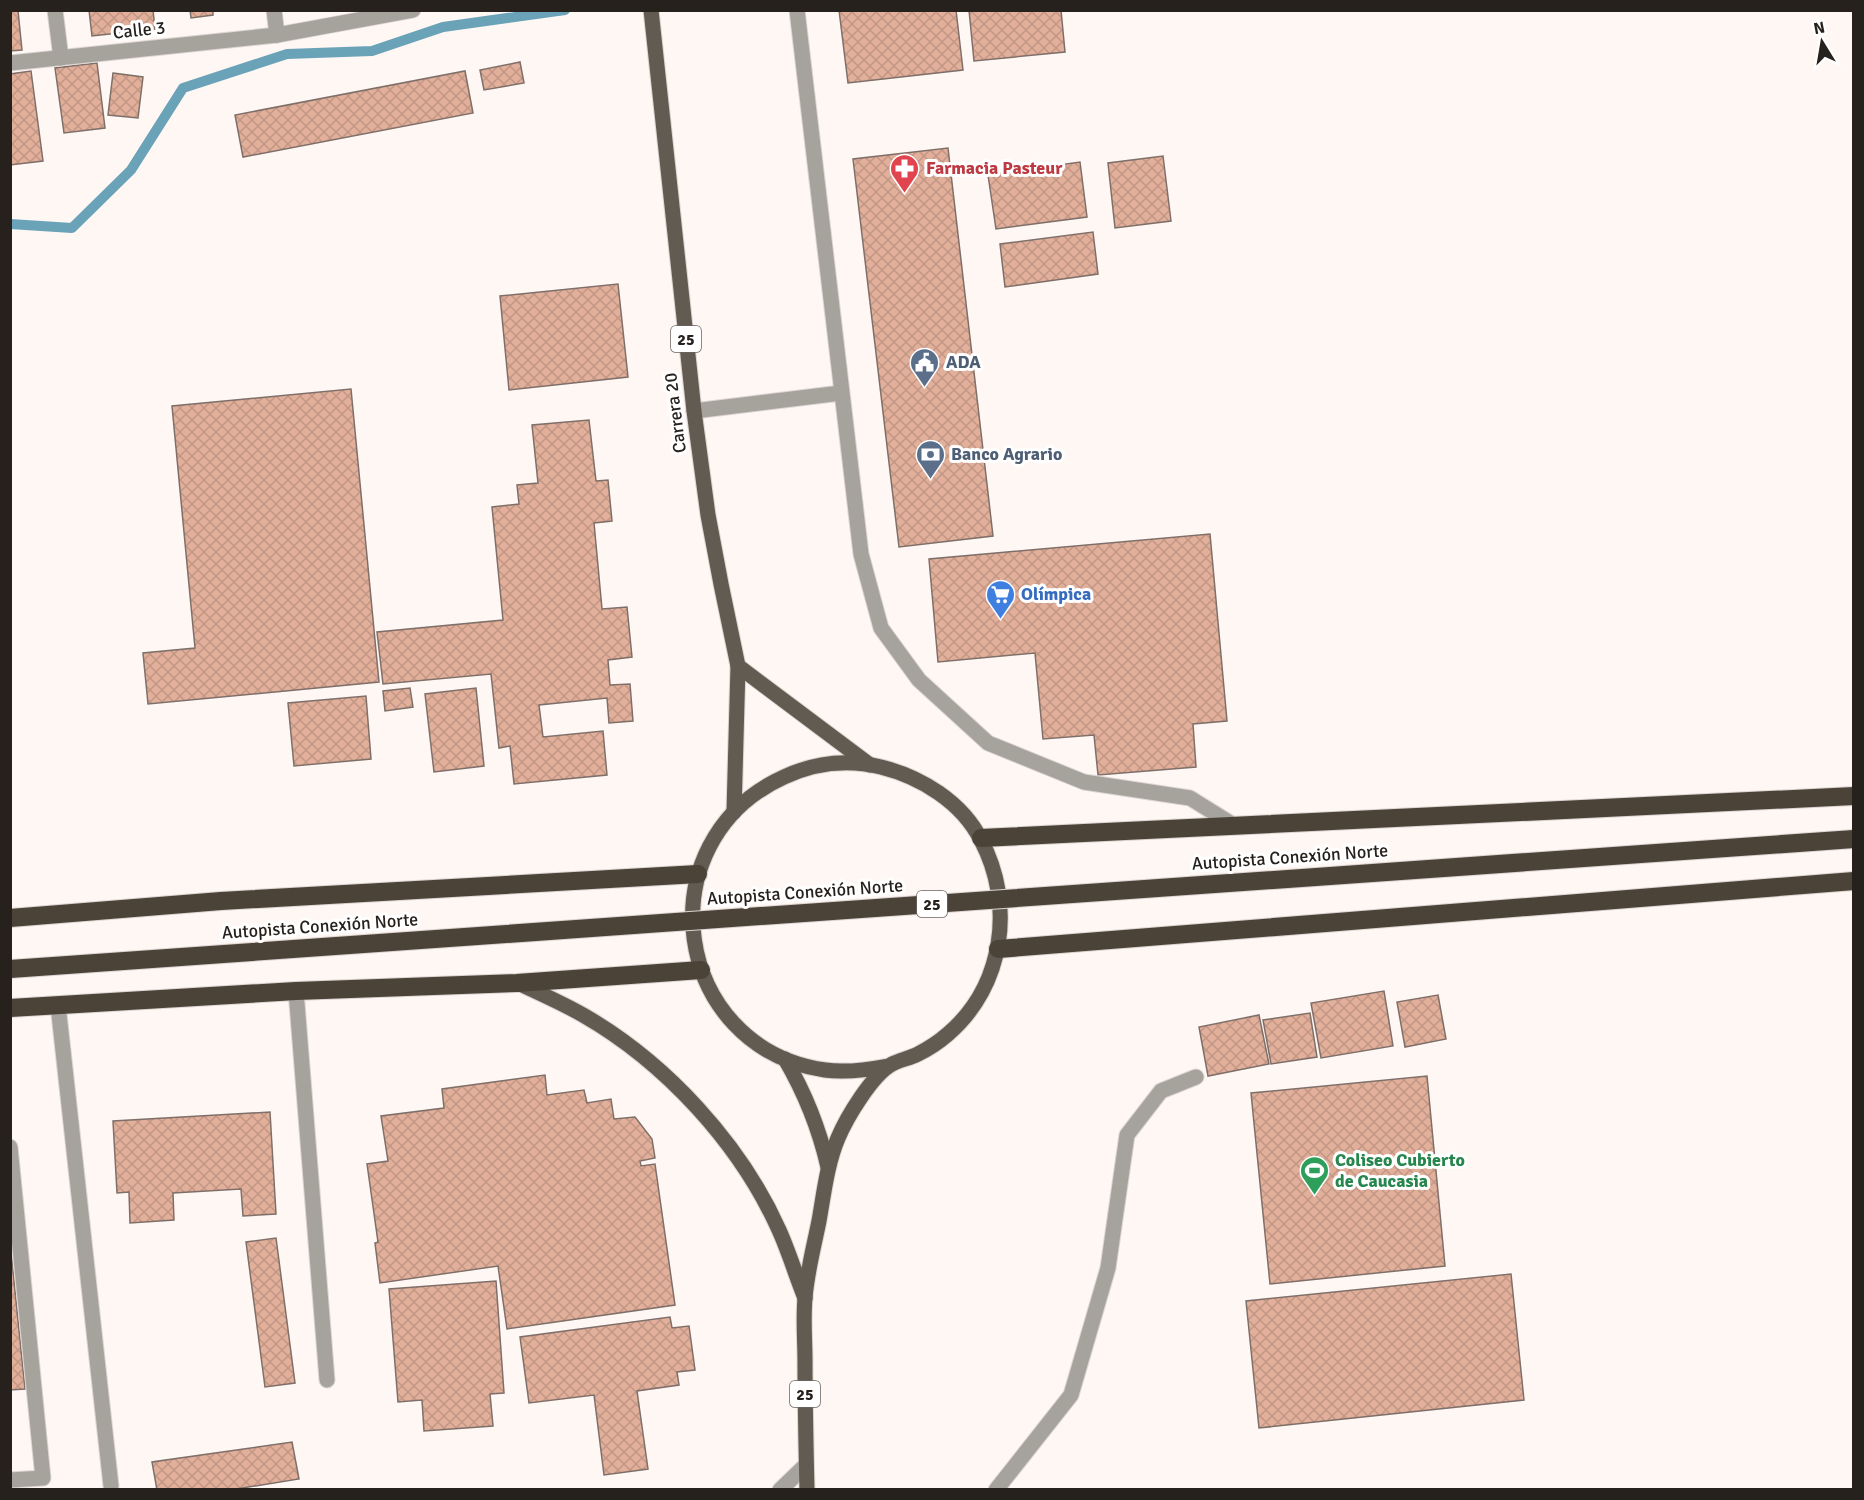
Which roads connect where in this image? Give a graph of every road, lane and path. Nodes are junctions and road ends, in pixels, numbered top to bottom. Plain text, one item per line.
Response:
1 (56, 10) edge
2 (274, 10) edge
3 (412, 10) edge
4 (651, 10) edge
5 (797, 10) edge
6 (277, 35) junction
7 (61, 58) junction
8 (10, 63) edge
9 (841, 393) junction
10 (694, 411) junction
11 (738, 666) junction
12 (870, 765) junction
13 (1854, 796) edge
14 (734, 812) junction
15 (1235, 825) junction
16 (981, 838) junction
17 (1854, 839) edge
18 (698, 874) junction
19 (1854, 881) edge
20 (10, 918) edge
21 (998, 949) junction
22 (10, 969) edge
23 (701, 970) junction
24 (517, 983) junction
25 (296, 991) junction
26 (58, 1005) junction
27 (10, 1008) edge
28 (785, 1059) junction
29 (888, 1066) junction
30 (1196, 1077) dead end
31 (10, 1147) edge
32 (828, 1168) junction
33 (805, 1298) junction
34 (327, 1380) dead end
35 (806, 1465) junction
36 (10, 1480) edge
37 (111, 1486) dead end
38 (780, 1490) edge
39 (807, 1490) edge
40 (996, 1490) edge

1 - 7 street
2 - 6 street
3 - 6 street, Calle 3
4 - 10 main road, Carrera 20 / 25
5 - 9 street
6 - 7 street, Calle 3
7 - 8 street, Calle 3
9 - 10 street
9 - 15 street
10 - 11 main road, Carrera 20 / 25
11 - 12 main road, 25
11 - 14 main road, Carrera 20 / 25
12 - 14 main road, 25
12 - 16 main road, 25
13 - 15 highway
14 - 18 main road, 25
15 - 16 highway
16 - 21 main road, 25
17 - 22 highway, Autopista Conexión Norte / 25, bridge
18 - 20 highway
18 - 23 main road, 25
19 - 21 highway
21 - 29 main road, 25
23 - 24 highway
23 - 28 main road, 25
24 - 25 highway
24 - 33 main road
25 - 26 highway
25 - 34 street
26 - 27 highway
26 - 37 street
28 - 29 main road, 25
28 - 32 main road, 25
29 - 32 main road, 25
30 - 40 street
31 - 36 street
32 - 33 main road, 25
33 - 35 main road, 25
35 - 38 street
35 - 39 main road, 25

